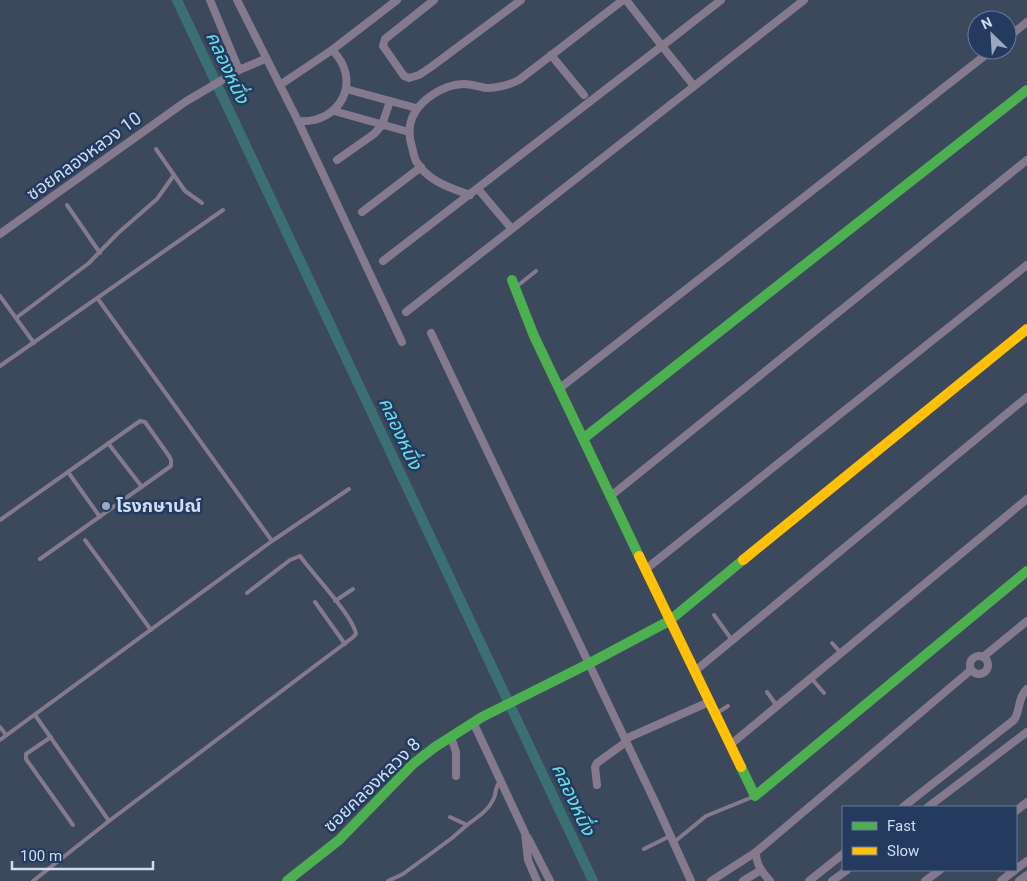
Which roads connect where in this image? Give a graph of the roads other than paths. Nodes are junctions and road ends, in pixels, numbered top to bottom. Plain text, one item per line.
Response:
1 (210, 0) edge
2 (237, 0) edge
3 (397, 0) edge
4 (434, 0) edge
5 (521, 0) edge
6 (624, 0) edge
7 (721, 0) edge
8 (804, 0) edge
9 (1027, 22) edge
10 (1017, 30) edge
11 (662, 46) junction
12 (332, 50) junction
13 (551, 55) junction
14 (266, 59) junction
15 (979, 60) edge
16 (239, 70) junction
17 (280, 85) junction
18 (694, 86) junction
19 (346, 89) junction
20 (1027, 90) edge
21 (584, 95) dead end
22 (390, 101) junction
23 (416, 108) junction
24 (334, 111) junction
25 (298, 121) junction
26 (382, 124) junction
27 (408, 132) junction
28 (156, 149) dead end
29 (337, 160) dead end
30 (1027, 160) edge
31 (421, 167) junction
32 (174, 175) junction
33 (478, 189) junction
34 (470, 195) junction
35 (202, 203) dead end
36 (67, 205) dead end
37 (223, 210) dead end
38 (362, 212) dead end
39 (511, 228) junction
40 (0, 234) edge
41 (100, 253) junction
42 (383, 261) dead end
43 (1027, 265) edge
44 (536, 271) dead end
45 (513, 284) joint
46 (0, 296) edge
47 (98, 298) junction
48 (406, 312) dead end
49 (16, 318) junction
50 (1027, 330) edge
51 (431, 333) dead end
52 (402, 342) dead end
53 (34, 344) junction
54 (0, 366) edge
55 (560, 388) junction
56 (1027, 397) edge
57 (584, 438) junction
58 (108, 443) junction
59 (68, 472) junction
60 (142, 487) junction
61 (349, 489) dead end
62 (612, 495) junction
63 (1027, 499) edge
64 (100, 517) junction
65 (0, 520) edge
66 (85, 540) dead end
67 (272, 541) junction
68 (40, 559) dead end
69 (646, 569) junction
70 (1027, 571) edge
71 (353, 589) dead end
72 (246, 593) dead end
73 (335, 601) junction
74 (316, 602) dead end
75 (714, 615) dead end
76 (669, 620) junction
77 (1027, 621) edge
78 (151, 630) junction
79 (732, 640) junction
80 (832, 643) dead end
81 (345, 644) junction
82 (841, 653) junction
83 (983, 657) junction
84 (588, 664) junction
85 (971, 670) junction
86 (695, 671) junction
87 (811, 678) junction
88 (1027, 689) edge
89 (766, 692) dead end
90 (824, 693) dead end
91 (709, 702) junction
92 (728, 706) dead end
93 (778, 706) junction
94 (35, 714) junction
95 (715, 714) junction
96 (478, 719) junction
97 (0, 727) edge
98 (1027, 732) edge
99 (6, 735) junction
100 (51, 737) junction
101 (451, 737) junction
102 (0, 740) edge
103 (625, 740) junction
104 (730, 745) junction
105 (456, 776) dead end
106 (502, 781) junction
107 (597, 785) dead end
108 (754, 796) junction
109 (1027, 802) edge
110 (904, 806) edge
111 (929, 806) edge
112 (1017, 810) edge
113 (450, 817) dead end
114 (109, 821) junction
115 (73, 825) dead end
116 (467, 825) junction
117 (525, 833) junction
118 (672, 839) junction
119 (644, 849) dead end
120 (756, 852) junction
121 (842, 855) edge
122 (761, 870) junction
123 (846, 871) edge
124 (939, 871) edge
125 (1013, 871) edge
126 (33, 881) edge
127 (287, 881) edge
128 (388, 881) edge
129 (537, 881) edge
130 (550, 881) edge
131 (691, 881) edge
132 (711, 881) edge
133 (743, 881) edge
134 (770, 881) edge
135 (809, 881) edge
136 (832, 881) edge
137 (926, 881) edge
138 (1001, 881) edge

1 - 16 street
2 - 14 street
3 - 12 street
4 - 5 street
6 - 11 street
6 - 13 street
7 - 11 street
8 - 18 street
9 - 10 street
11 - 18 street
11 - 33 street
12 - 17 street
12 - 19 street
13 - 21 street
13 - 23 street
14 - 16 street, ซอยคลองหลวง 10
14 - 17 street
15 - 55 street
16 - 40 street, ซอยคลองหลวง 10
17 - 25 street
18 - 39 street
19 - 22 street
19 - 24 street
20 - 57 street
22 - 23 street
22 - 26 street
23 - 27 street
24 - 25 street
24 - 26 street
25 - 52 street
26 - 27 street
26 - 29 street
27 - 31 street
28 - 32 lane
30 - 62 street
31 - 34 street
31 - 38 street
32 - 35 lane
32 - 41 lane
33 - 34 street
33 - 39 street
34 - 42 street
36 - 41 lane
37 - 47 lane
39 - 48 street
41 - 49 lane
43 - 69 street
44 - 45 lane
45 - 55 street
46 - 49 lane
47 - 53 lane
47 - 67 lane
49 - 53 lane
50 - 76 street, ซอยคลองหลวง 8
51 - 84 street
53 - 54 lane
55 - 57 street
56 - 79 street
57 - 62 street
58 - 59 lane
58 - 60 lane
58 - 60 lane
59 - 64 lane
59 - 65 lane
60 - 64 lane
61 - 67 lane
62 - 69 street
63 - 82 street
64 - 68 lane
66 - 78 lane
67 - 78 lane
69 - 76 street
70 - 108 street
71 - 73 lane
72 - 73 lane
73 - 81 lane
74 - 81 lane
75 - 79 lane
76 - 84 street, ซอยคลองหลวง 8
76 - 86 street
77 - 83 street
78 - 94 lane
79 - 86 street
80 - 82 lane
81 - 114 lane
82 - 87 street
83 - 85 street
83 - 85 street
84 - 96 street, ซอยคลองหลวง 8
84 - 103 street
85 - 120 street
86 - 91 street
87 - 90 lane
87 - 93 street
88 - 110 street
89 - 93 lane
91 - 95 street
91 - 103 street
92 - 95 lane
93 - 104 street
94 - 99 lane
94 - 100 lane
95 - 104 street
96 - 101 street, ซอยคลองหลวง 8
96 - 106 street
97 - 99 lane
98 - 111 street
99 - 102 lane
100 - 114 lane
100 - 115 lane
101 - 105 street
101 - 127 street, ซอยคลองหลวง 8
103 - 107 street
103 - 118 street
104 - 108 street
106 - 116 lane
106 - 117 street
108 - 118 lane
109 - 112 street
113 - 116 lane
114 - 126 lane
116 - 128 lane
117 - 129 street
117 - 130 street
118 - 119 lane
118 - 131 street
120 - 122 street
120 - 132 street
121 - 135 street
122 - 133 street
122 - 134 street
123 - 136 street
124 - 137 street
125 - 138 street

